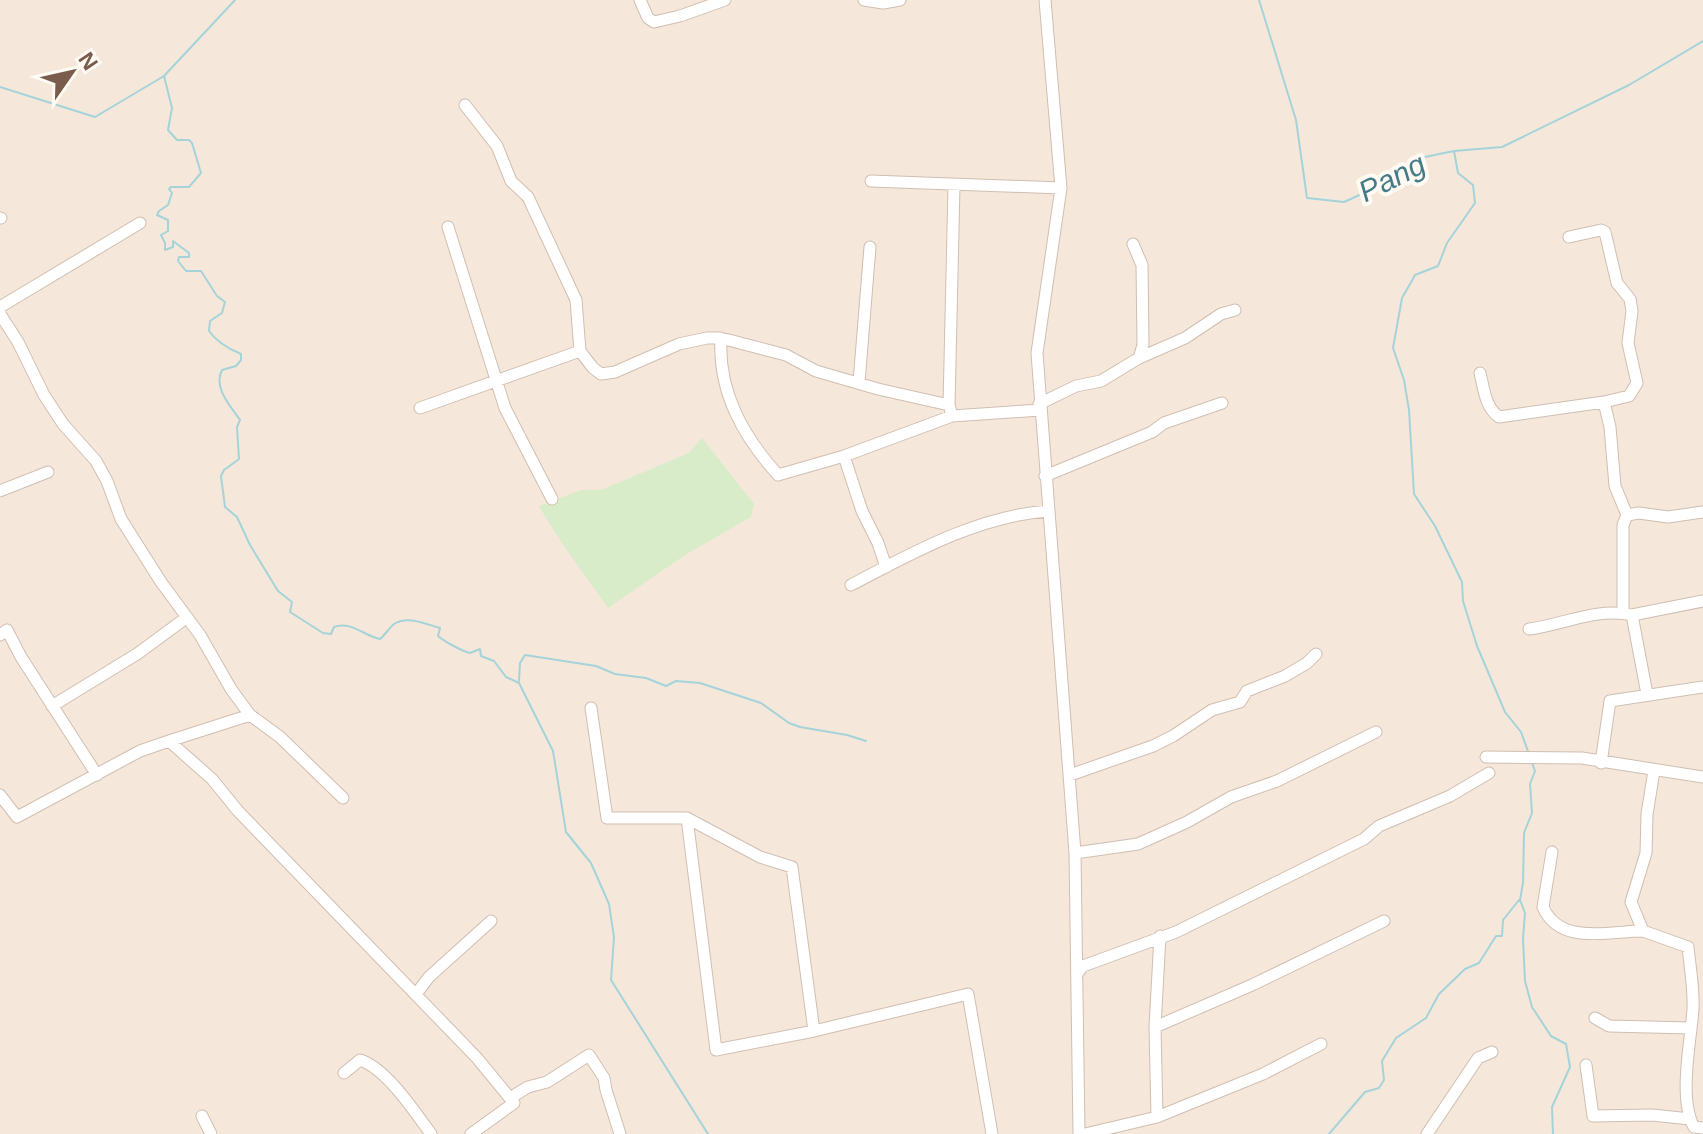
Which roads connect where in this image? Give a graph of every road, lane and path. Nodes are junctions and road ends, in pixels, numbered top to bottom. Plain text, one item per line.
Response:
1 (640, 0) edge
2 (725, 0) edge
3 (864, 0) edge
4 (900, 0) edge
5 (1045, 0) edge
6 (465, 105) dead end
7 (871, 181) dead end
8 (954, 186) junction
9 (1061, 188) junction
10 (140, 223) dead end
11 (448, 227) dead end
12 (1569, 237) dead end
13 (1133, 244) dead end
14 (870, 247) dead end
15 (0, 307) edge
16 (1235, 310) dead end
17 (0, 314) edge
18 (721, 338) junction
19 (580, 351) junction
20 (1139, 358) junction
21 (1480, 373) dead end
22 (497, 381) junction
23 (859, 382) junction
24 (1604, 402) junction
25 (1222, 403) dead end
26 (1040, 407) junction
27 (420, 408) dead end
28 (950, 410) junction
29 (844, 456) junction
30 (48, 472) dead end
31 (1045, 476) junction
32 (0, 491) edge
33 (552, 499) dead end
34 (1048, 511) junction
35 (1703, 512) edge
36 (1627, 515) junction
37 (886, 567) junction
38 (851, 585) dead end
39 (1703, 601) edge
40 (1628, 614) junction
41 (186, 618) junction
42 (1529, 629) dead end
43 (0, 635) edge
44 (1316, 654) dead end
45 (1703, 687) edge
46 (1647, 694) junction
47 (52, 706) junction
48 (591, 708) dead end
49 (250, 715) junction
50 (1376, 732) dead end
51 (169, 741) junction
52 (1486, 757) dead end
53 (1601, 763) junction
54 (1654, 771) junction
55 (1489, 773) dead end
56 (97, 775) junction
57 (1070, 775) junction
58 (1703, 777) edge
59 (0, 795) edge
60 (343, 798) dead end
61 (687, 818) junction
62 (1552, 852) dead end
63 (1075, 853) junction
64 (491, 921) dead end
65 (1384, 921) dead end
66 (1643, 931) junction
67 (1160, 936) junction
68 (1077, 974) junction
69 (416, 994) junction
70 (1595, 1018) dead end
71 (1155, 1027) junction
72 (1690, 1028) junction
73 (814, 1031) junction
74 (1321, 1044) dead end
75 (1492, 1052) dead end
76 (1586, 1065) dead end
77 (344, 1073) dead end
78 (510, 1098) junction
79 (202, 1116) dead end
80 (1157, 1117) junction
81 (1690, 1119) junction
82 (1703, 1128) edge
83 (1428, 1133) edge
84 (211, 1134) edge
85 (431, 1134) edge
86 (471, 1134) edge
87 (620, 1134) edge
88 (992, 1134) edge
89 (1082, 1134) edge

1 - 2 street
3 - 4 street
5 - 9 street
6 - 19 street
7 - 8 street
8 - 9 street
8 - 28 street
9 - 26 street
10 - 15 street
11 - 22 street
12 - 24 street
13 - 20 street
14 - 23 street
16 - 20 street
17 - 41 street
18 - 19 street
18 - 23 street
18 - 29 street
19 - 22 street
20 - 26 street
21 - 24 street
22 - 27 street
22 - 33 street
23 - 28 street
24 - 36 street
25 - 31 street
26 - 28 street
26 - 31 street
28 - 29 street
29 - 37 street
30 - 32 street
31 - 34 street
34 - 37 street
34 - 57 street
35 - 36 street
36 - 40 street
37 - 38 street
39 - 40 street
40 - 42 street
40 - 46 street
41 - 47 street
41 - 49 street
43 - 47 street
44 - 57 street
45 - 46 street
46 - 53 street
47 - 56 street
48 - 61 street
49 - 51 street
49 - 60 street
50 - 63 street
51 - 56 street
51 - 69 street
52 - 53 street
53 - 54 street
54 - 58 street
54 - 66 street
55 - 67 street
56 - 59 street
57 - 63 street
61 - 73 street
61 - 73 street
62 - 66 street
63 - 68 street
64 - 69 street
65 - 71 street
66 - 72 street
67 - 68 street
67 - 71 street
68 - 89 street
69 - 78 street
70 - 72 street
71 - 80 street
72 - 81 street
73 - 88 street
74 - 80 street
75 - 83 street
76 - 81 street
77 - 85 street
78 - 86 street
78 - 87 street
79 - 84 street
80 - 89 street
81 - 82 street

